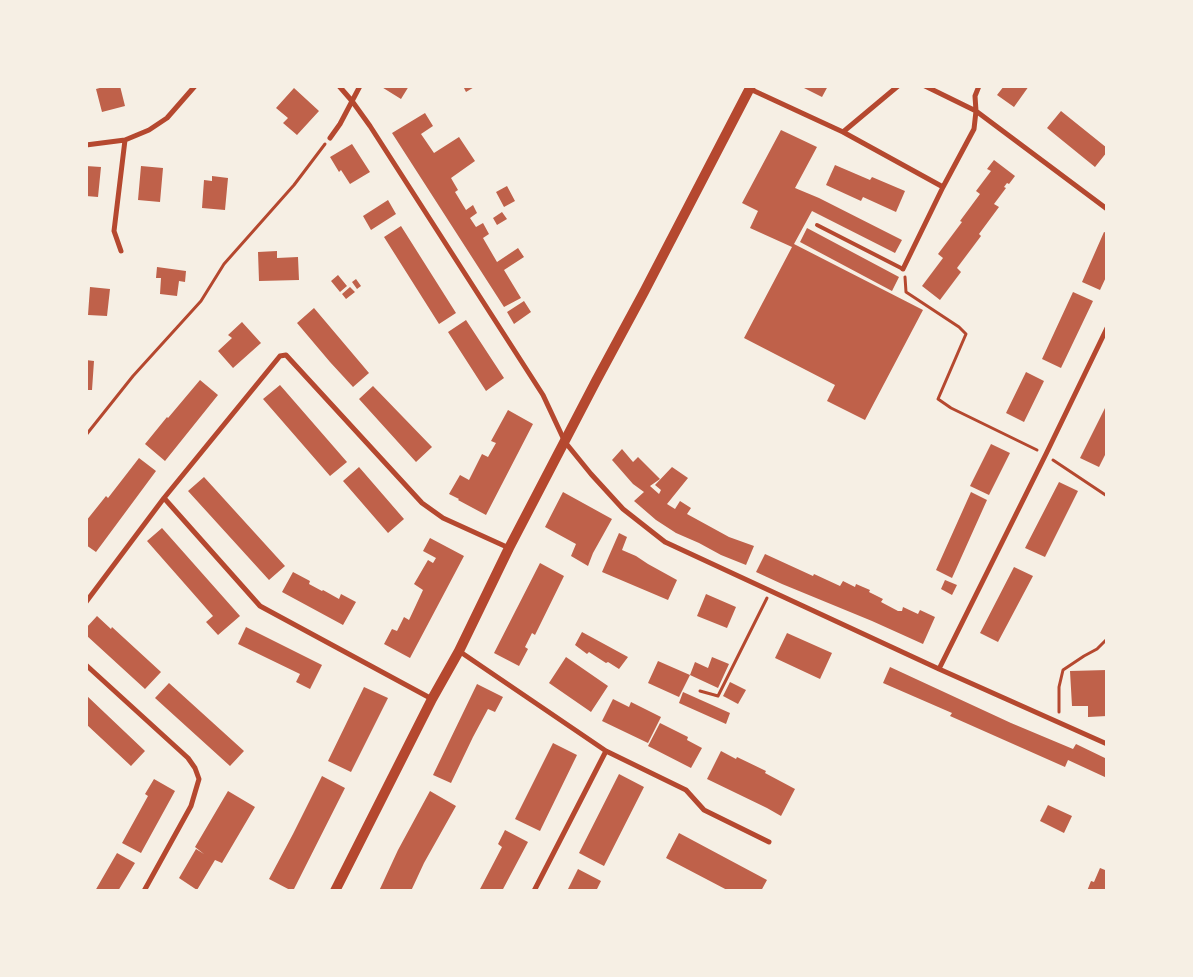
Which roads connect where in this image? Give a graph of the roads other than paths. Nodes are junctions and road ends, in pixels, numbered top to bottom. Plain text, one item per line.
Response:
1 (195, 86) edge
2 (339, 86) edge
3 (360, 86) edge
4 (898, 86) edge
5 (925, 86) edge
6 (979, 86) edge
7 (750, 87) edge
8 (352, 101) junction
9 (976, 111) junction
10 (843, 132) junction
11 (330, 138) road end
12 (125, 140) junction
13 (86, 145) edge
14 (943, 187) junction
15 (1107, 209) edge
16 (817, 225) dead end
17 (121, 251) dead end
18 (903, 269) joint
19 (1107, 328) edge
20 (565, 442) junction
21 (164, 498) junction
22 (509, 548) junction
23 (86, 602) edge
24 (459, 651) junction
25 (86, 665) edge
26 (939, 668) junction
27 (432, 699) junction
28 (1107, 744) edge
29 (606, 751) junction
30 (769, 842) dead end
31 (144, 891) edge
32 (335, 891) edge
33 (534, 891) edge

1 - 12 street
2 - 8 street
3 - 8 street
4 - 10 street
5 - 9 street
6 - 9 street
7 - 10 street
7 - 20 main road
8 - 11 street
8 - 20 street
9 - 14 street
9 - 15 street
10 - 14 street
12 - 13 street
12 - 17 street
14 - 18 street
16 - 18 lane
19 - 26 street
20 - 22 main road
20 - 26 street
21 - 22 street
21 - 23 street
21 - 27 street
22 - 24 main road
24 - 27 main road
24 - 29 street
25 - 31 street
26 - 28 street
27 - 32 main road
29 - 30 street
29 - 33 street

